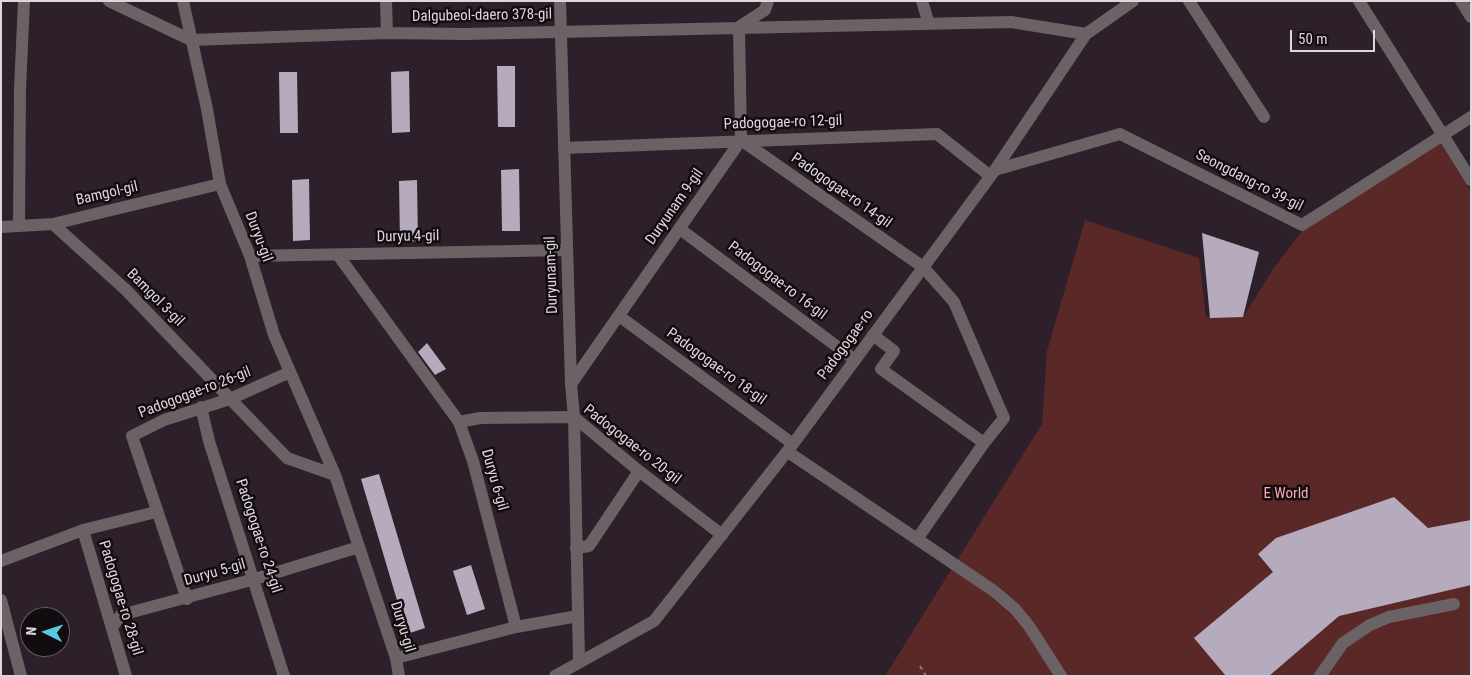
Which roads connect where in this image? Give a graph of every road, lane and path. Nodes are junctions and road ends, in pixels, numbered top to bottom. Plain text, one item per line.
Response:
1 (24, 1) edge
2 (109, 1) edge
3 (184, 1) edge
4 (386, 1) edge
5 (560, 1) edge
6 (768, 1) edge
7 (922, 1) edge
8 (1133, 1) edge
9 (1189, 1) edge
10 (1359, 1) edge
11 (1461, 1) edge
12 (1471, 17) edge
13 (929, 24) junction
14 (739, 27) junction
15 (561, 31) junction
16 (387, 33) junction
17 (1086, 34) junction
18 (191, 40) junction
19 (1264, 117) dead end
20 (1471, 117) edge
21 (1442, 136) junction
22 (741, 140) junction
23 (564, 148) junction
24 (992, 172) junction
25 (1471, 180) edge
26 (220, 184) junction
27 (53, 224) junction
28 (19, 226) junction
29 (1, 227) edge
30 (680, 229) junction
31 (567, 250) junction
32 (338, 255) junction
33 (250, 256) junction
34 (923, 268) junction
35 (619, 316) junction
36 (873, 336) junction
37 (855, 360) junction
38 (290, 372) junction
39 (571, 384) junction
40 (230, 399) junction
41 (201, 407) junction
42 (574, 417) junction
43 (459, 422) junction
44 (984, 443) junction
45 (790, 448) junction
46 (639, 472) junction
47 (335, 475) junction
48 (156, 512) junction
49 (83, 530) junction
50 (722, 535) junction
51 (916, 539) junction
52 (359, 547) junction
53 (576, 548) junction
54 (1, 561) edge
55 (255, 579) junction
56 (187, 598) junction
57 (1, 600) edge
58 (1454, 604) dead end
59 (578, 616) junction
60 (113, 626) junction
61 (516, 626) junction
62 (396, 658) junction
63 (579, 662) junction
64 (920, 666) dead end
65 (21, 676) edge
66 (126, 676) edge
67 (284, 676) edge
68 (399, 676) edge
69 (555, 676) edge
70 (926, 676) edge
71 (1061, 676) edge
72 (1320, 676) edge

1 - 28 street
2 - 18 street, Dalgubeol-daero 378-gil
3 - 18 street, Duryu-gil
4 - 16 street
5 - 15 street, Duryunam-gil
6 - 14 street
7 - 13 street
8 - 17 street, Padogogae-ro
9 - 19 street
10 - 21 street
11 - 12 street
13 - 14 street, Dalgubeol-daero 378-gil
13 - 17 street, Dalgubeol-daero 378-gil
14 - 15 street, Dalgubeol-daero 378-gil
14 - 22 street
15 - 16 street, Dalgubeol-daero 378-gil
15 - 23 street, Duryunam-gil
16 - 18 street, Dalgubeol-daero 378-gil
17 - 24 street, Padogogae-ro
18 - 26 street, Duryu-gil
20 - 21 street, Seongdang-ro 39-gil
21 - 24 street, Seongdang-ro 39-gil
21 - 25 street
22 - 23 street, Padogogae-ro 12-gil
22 - 24 street, Padogogae-ro 12-gil
22 - 30 street, Duryunam 9-gil
22 - 34 street, Padogogae-ro 14-gil
23 - 31 street, Duryunam-gil
24 - 34 street, Padogogae-ro
26 - 27 street, Bamgol-gil
26 - 33 street, Duryu-gil
27 - 28 street, Bamgol-gil
27 - 40 street, Bamgol 3-gil
28 - 29 street, Bamgol-gil
30 - 35 street, Duryunam 9-gil
30 - 37 street, Padogogae-ro 16-gil
31 - 32 street, Duryu 4-gil
31 - 39 street, Duryunam-gil
32 - 33 street, Duryu 4-gil
32 - 43 street, Duryu 6-gil
33 - 38 street, Duryu-gil
34 - 36 street, Padogogae-ro
34 - 44 street, Padogogae-ro 14-gil
35 - 39 street, Duryunam 9-gil
35 - 45 street, Padogogae-ro 18-gil
36 - 37 street, Padogogae-ro
36 - 44 street
37 - 45 street, Padogogae-ro
38 - 40 street, Padogogae-ro 26-gil
38 - 47 street, Duryu-gil
39 - 42 street, Duryunam-gil
40 - 41 street, Padogogae-ro 26-gil
40 - 47 street
41 - 48 street, Padogogae-ro 26-gil
41 - 55 street, Padogogae-ro 24-gil
42 - 43 street, Padogogae-ro 20-gil
42 - 46 street, Padogogae-ro 20-gil
42 - 53 street, Duryunam-gil
43 - 61 street, Duryu 6-gil
44 - 51 street
45 - 50 street, Padogogae-ro
45 - 51 street, Padogogae-ro 18-gil
46 - 50 street, Padogogae-ro 20-gil
46 - 53 street
47 - 52 street, Duryu-gil
48 - 49 street
48 - 56 street, Padogogae-ro 26-gil
49 - 54 street
49 - 60 street, Padogogae-ro 28-gil
50 - 63 street, Padogogae-ro
51 - 71 street, Padogogae-ro 18-gil
52 - 55 street, Duryu 5-gil
52 - 62 street, Duryu-gil
53 - 59 street, Duryunam-gil
55 - 56 street, Duryu 5-gil
55 - 67 street, Padogogae-ro 24-gil
56 - 60 street, Duryu 5-gil
57 - 65 street
58 - 72 street
59 - 61 street
59 - 63 street, Duryunam-gil
60 - 66 street, Padogogae-ro 28-gil
61 - 62 street
62 - 68 street, Duryu-gil
63 - 69 street, Padogogae-ro
64 - 70 path

